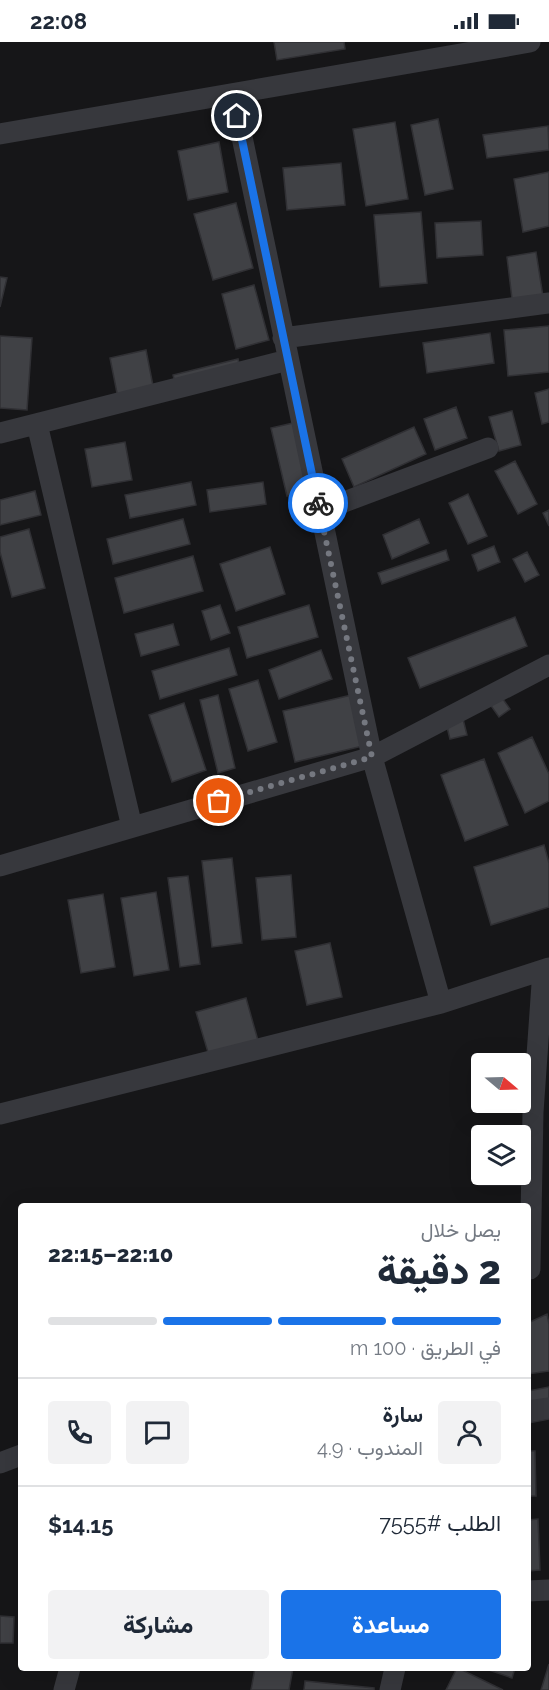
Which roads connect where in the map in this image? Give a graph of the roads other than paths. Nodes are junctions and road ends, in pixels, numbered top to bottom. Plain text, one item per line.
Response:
1 (530, 42) edge
2 (232, 94) junction
3 (0, 134) edge
4 (549, 303) edge
5 (283, 338) junction
6 (288, 360) junction
7 (37, 424) junction
8 (0, 433) edge
9 (488, 448) dead end
10 (320, 512) junction
11 (549, 665) edge
12 (372, 757) junction
13 (132, 827) junction
14 (0, 866) edge
15 (546, 969) edge
16 (441, 1003) junction
17 (0, 1113) edge
18 (536, 1268) edge
19 (549, 1408) edge
20 (531, 1411) edge
21 (18, 1456) edge
22 (0, 1463) edge
23 (549, 1590) edge
24 (531, 1591) edge
25 (69, 1671) edge
26 (393, 1671) edge
27 (64, 1690) edge
28 (390, 1690) edge

1 - 2 street
2 - 3 street
2 - 5 street
4 - 5 street
5 - 6 street
6 - 7 street
6 - 10 street
7 - 8 street
7 - 13 street
9 - 10 street
10 - 12 street
11 - 12 street
12 - 13 street
12 - 16 street
13 - 14 street
15 - 16 street
15 - 18 street
16 - 17 street
19 - 20 street
21 - 22 street
23 - 24 street
25 - 27 street
26 - 28 street

